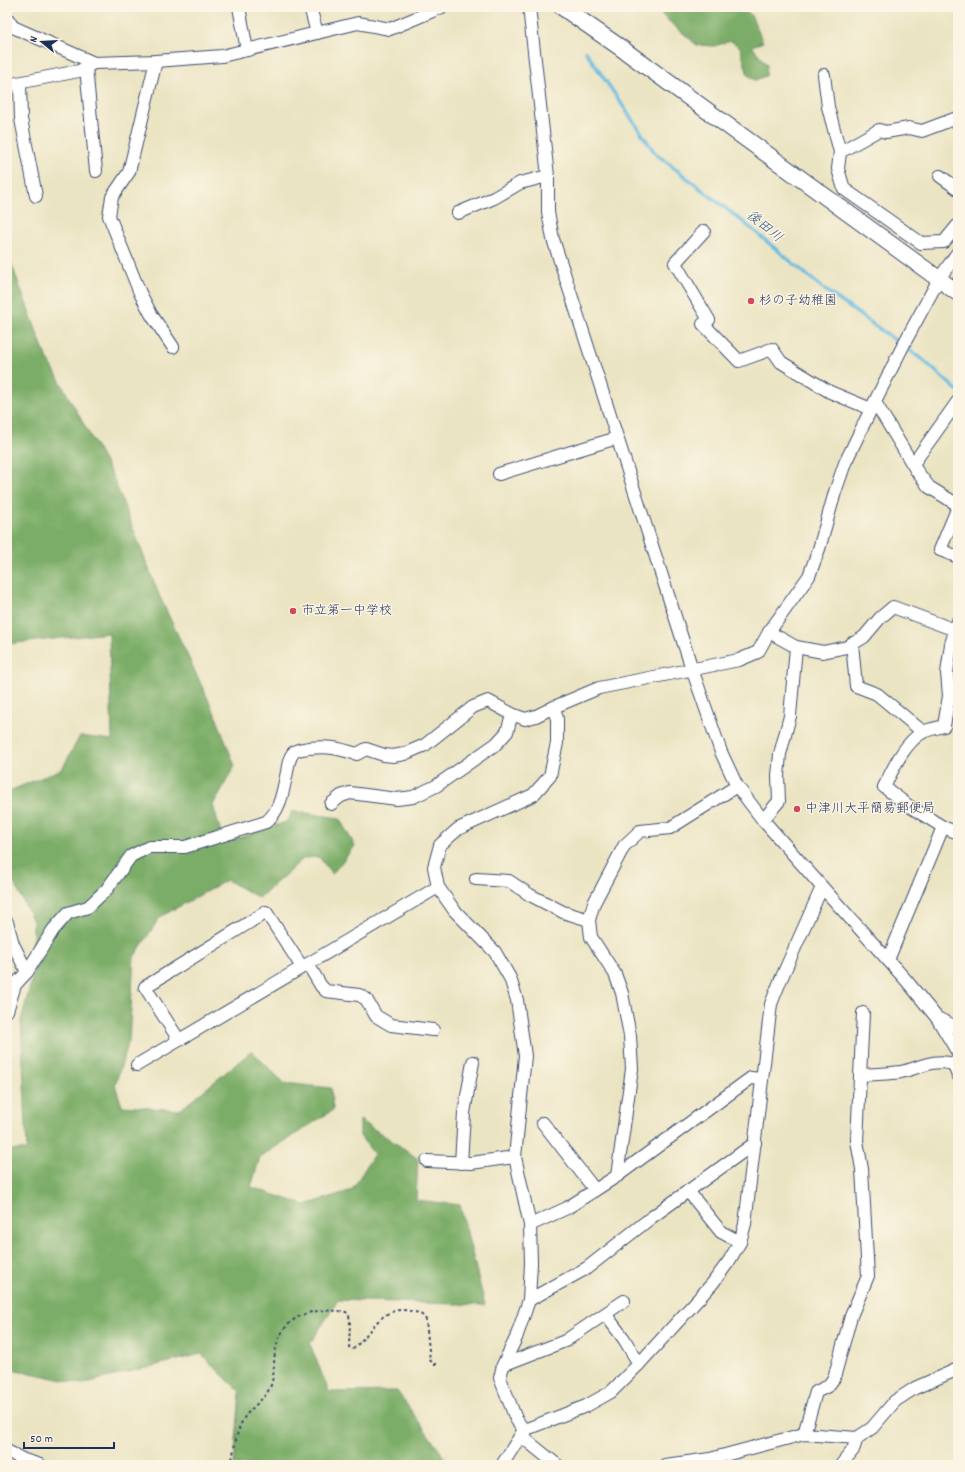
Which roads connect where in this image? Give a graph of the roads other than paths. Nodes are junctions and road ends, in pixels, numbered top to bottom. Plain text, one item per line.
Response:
1 (239, 7) edge
2 (310, 7) edge
3 (442, 7) edge
4 (529, 7) edge
5 (562, 7) edge
6 (7, 18) edge
7 (317, 33) junction
8 (247, 50) junction
9 (156, 61) junction
10 (90, 65) junction
11 (824, 75) dead end
12 (20, 83) junction
13 (7, 85) edge
14 (958, 119) edge
15 (840, 152) junction
16 (96, 171) dead end
17 (548, 176) junction
18 (940, 176) dead end
19 (958, 189) edge
20 (36, 196) dead end
21 (458, 213) dead end
22 (958, 225) edge
23 (704, 232) dead end
24 (958, 252) edge
25 (939, 280) junction
26 (958, 293) edge
27 (173, 347) dead end
28 (958, 401) edge
29 (873, 405) junction
30 (617, 438) junction
31 (913, 464) junction
32 (499, 474) dead end
33 (958, 506) edge
34 (958, 558) edge
35 (957, 626) edge
36 (769, 632) junction
37 (852, 644) junction
38 (796, 648) junction
39 (692, 669) junction
40 (554, 707) junction
41 (512, 714) junction
42 (923, 732) junction
43 (737, 786) junction
44 (331, 804) dead end
45 (763, 820) junction
46 (943, 827) junction
47 (958, 833) edge
48 (476, 879) dead end
49 (438, 887) junction
50 (822, 887) junction
51 (589, 920) junction
52 (7, 922) edge
53 (888, 960) junction
54 (305, 966) junction
55 (27, 972) junction
56 (11, 984) edge
57 (7, 1011) edge
58 (863, 1013) dead end
59 (937, 1018) junction
60 (958, 1028) edge
61 (433, 1030) dead end
62 (179, 1040) junction
63 (958, 1052) edge
64 (473, 1062) dead end
65 (137, 1065) dead end
66 (860, 1075) junction
67 (958, 1075) edge
68 (762, 1079) junction
69 (542, 1123) dead end
70 (755, 1143) junction
71 (515, 1157) junction
72 (427, 1161) dead end
73 (461, 1162) junction
74 (616, 1176) junction
75 (595, 1190) junction
76 (688, 1192) junction
77 (530, 1225) junction
78 (740, 1242) junction
79 (529, 1300) junction
80 (624, 1301) dead end
81 (606, 1315) junction
82 (639, 1364) junction
83 (503, 1365) junction
84 (958, 1369) edge
85 (524, 1430) junction
86 (804, 1434) junction
87 (857, 1438) junction
88 (7, 1451) edge
89 (40, 1465) edge
90 (502, 1465) edge
91 (557, 1465) edge
92 (665, 1465) edge
93 (841, 1465) edge

1 - 8 street
2 - 7 street
3 - 7 street
4 - 17 street
5 - 25 street
6 - 10 street
7 - 8 street
8 - 9 street
9 - 10 street
9 - 27 street
10 - 12 street
10 - 16 street
11 - 15 street
12 - 13 street
12 - 20 street
14 - 15 street
15 - 22 street
17 - 21 street
17 - 30 street
18 - 19 street
23 - 29 street
24 - 25 street
25 - 26 street
25 - 29 street
28 - 31 street
29 - 31 street
29 - 36 street
30 - 32 street
30 - 39 street
31 - 33 street
33 - 34 street
35 - 37 street
35 - 42 street
36 - 38 street
36 - 39 street
37 - 38 street
37 - 42 street
38 - 45 street
39 - 40 street
39 - 43 street
40 - 41 street
40 - 49 street
41 - 44 street
41 - 55 street
42 - 46 street
43 - 45 street
43 - 51 street
45 - 50 street
46 - 47 street
46 - 53 street
48 - 51 street
49 - 54 street
49 - 71 street
50 - 53 street
50 - 68 street
51 - 74 street
52 - 55 street
53 - 59 street
54 - 61 street
54 - 62 street
54 - 62 street
55 - 56 street
56 - 57 street
58 - 66 street
59 - 60 street
59 - 63 street
62 - 65 street
64 - 73 street
66 - 67 street
66 - 86 street
68 - 70 street
68 - 74 street
69 - 75 street
70 - 76 street
70 - 78 street
71 - 73 street
71 - 77 street
72 - 73 street
74 - 75 street
75 - 77 street
76 - 78 street
76 - 79 street
77 - 79 street
78 - 82 street
79 - 83 street
80 - 81 street
81 - 82 street
81 - 83 street
82 - 85 street
83 - 85 street
84 - 87 street
85 - 90 street
85 - 91 street
86 - 87 street
86 - 92 street
87 - 93 street
88 - 89 street

